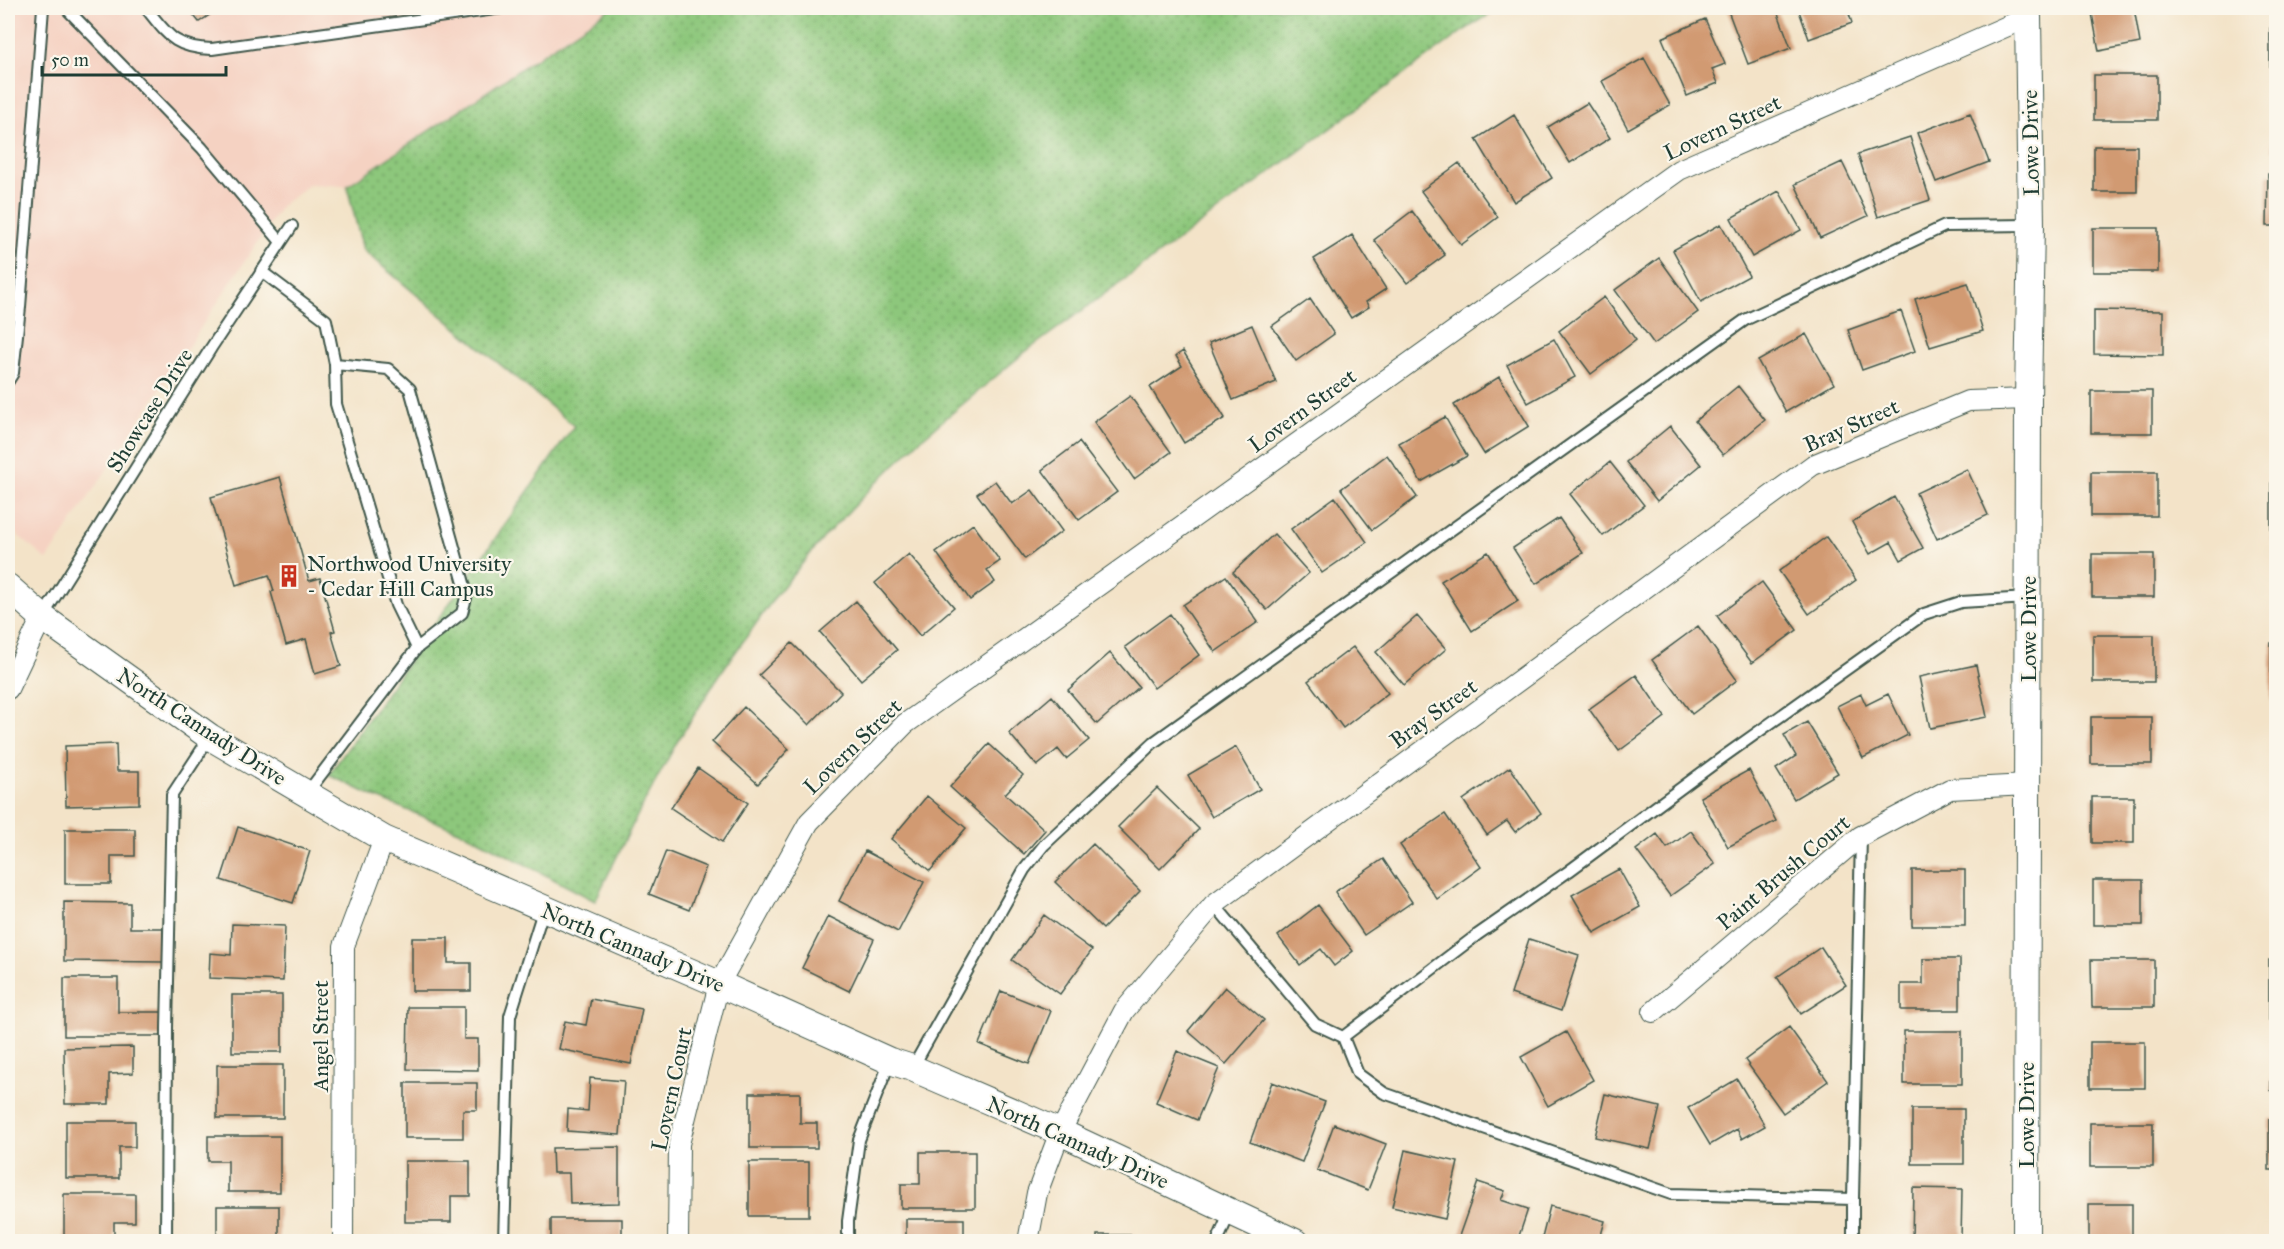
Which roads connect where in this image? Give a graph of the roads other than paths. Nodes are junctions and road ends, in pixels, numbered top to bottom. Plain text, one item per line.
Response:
1 (44, 8) edge
2 (66, 8) edge
3 (146, 8) edge
4 (502, 8) edge
5 (2028, 17) joint
6 (2031, 225) junction
7 (292, 226) dead end
8 (281, 242) junction
9 (261, 271) junction
10 (335, 364) junction
11 (8, 381) edge
12 (2028, 399) junction
13 (8, 587) edge
14 (2028, 598) junction
15 (42, 617) junction
16 (417, 648) junction
17 (8, 688) edge
18 (210, 736) junction
19 (2027, 784) junction
20 (306, 794) junction
21 (1861, 836) junction
22 (384, 839) junction
23 (1214, 904) junction
24 (544, 908) junction
25 (719, 984) junction
26 (1653, 1012) dead end
27 (1344, 1037) junction
28 (901, 1064) junction
29 (1060, 1132) junction
30 (1853, 1199) junction
31 (1230, 1211) junction
32 (166, 1242) edge
33 (342, 1242) edge
34 (504, 1242) edge
35 (678, 1242) edge
36 (848, 1242) edge
37 (1028, 1242) edge
38 (1217, 1242) edge
39 (1295, 1242) edge
40 (1853, 1242) edge
41 (2025, 1242) edge

1 - 11 lane
2 - 8 lane
3 - 4 lane
5 - 6 street, Lowe Drive
5 - 25 street, Lovern Street
6 - 12 street, Lowe Drive
6 - 28 lane
7 - 8 lane, Showcase Drive
8 - 9 lane, Showcase Drive
9 - 10 lane
9 - 15 lane, Showcase Drive
10 - 16 lane
10 - 16 lane
12 - 14 street, Lowe Drive
12 - 23 street, Bray Street
13 - 15 street, North Cannady Drive
14 - 19 street, Lowe Drive
14 - 27 lane
15 - 17 street
15 - 18 street, North Cannady Drive
16 - 20 lane
18 - 20 street, North Cannady Drive
18 - 32 lane
19 - 21 street, Paint Brush Court
19 - 41 street, Lowe Drive
20 - 22 street, North Cannady Drive
21 - 26 street, Paint Brush Court
21 - 30 lane
22 - 24 street, North Cannady Drive
22 - 33 street, Angel Street
23 - 27 lane
23 - 29 street, Bray Street
24 - 25 street, North Cannady Drive
24 - 34 lane
25 - 28 street, North Cannady Drive
25 - 35 street, Lovern Court
27 - 30 lane
28 - 29 street, North Cannady Drive
28 - 36 lane
29 - 31 street, North Cannady Drive
29 - 37 street, Bray Street
30 - 40 lane
31 - 38 lane
31 - 39 street, North Cannady Drive

